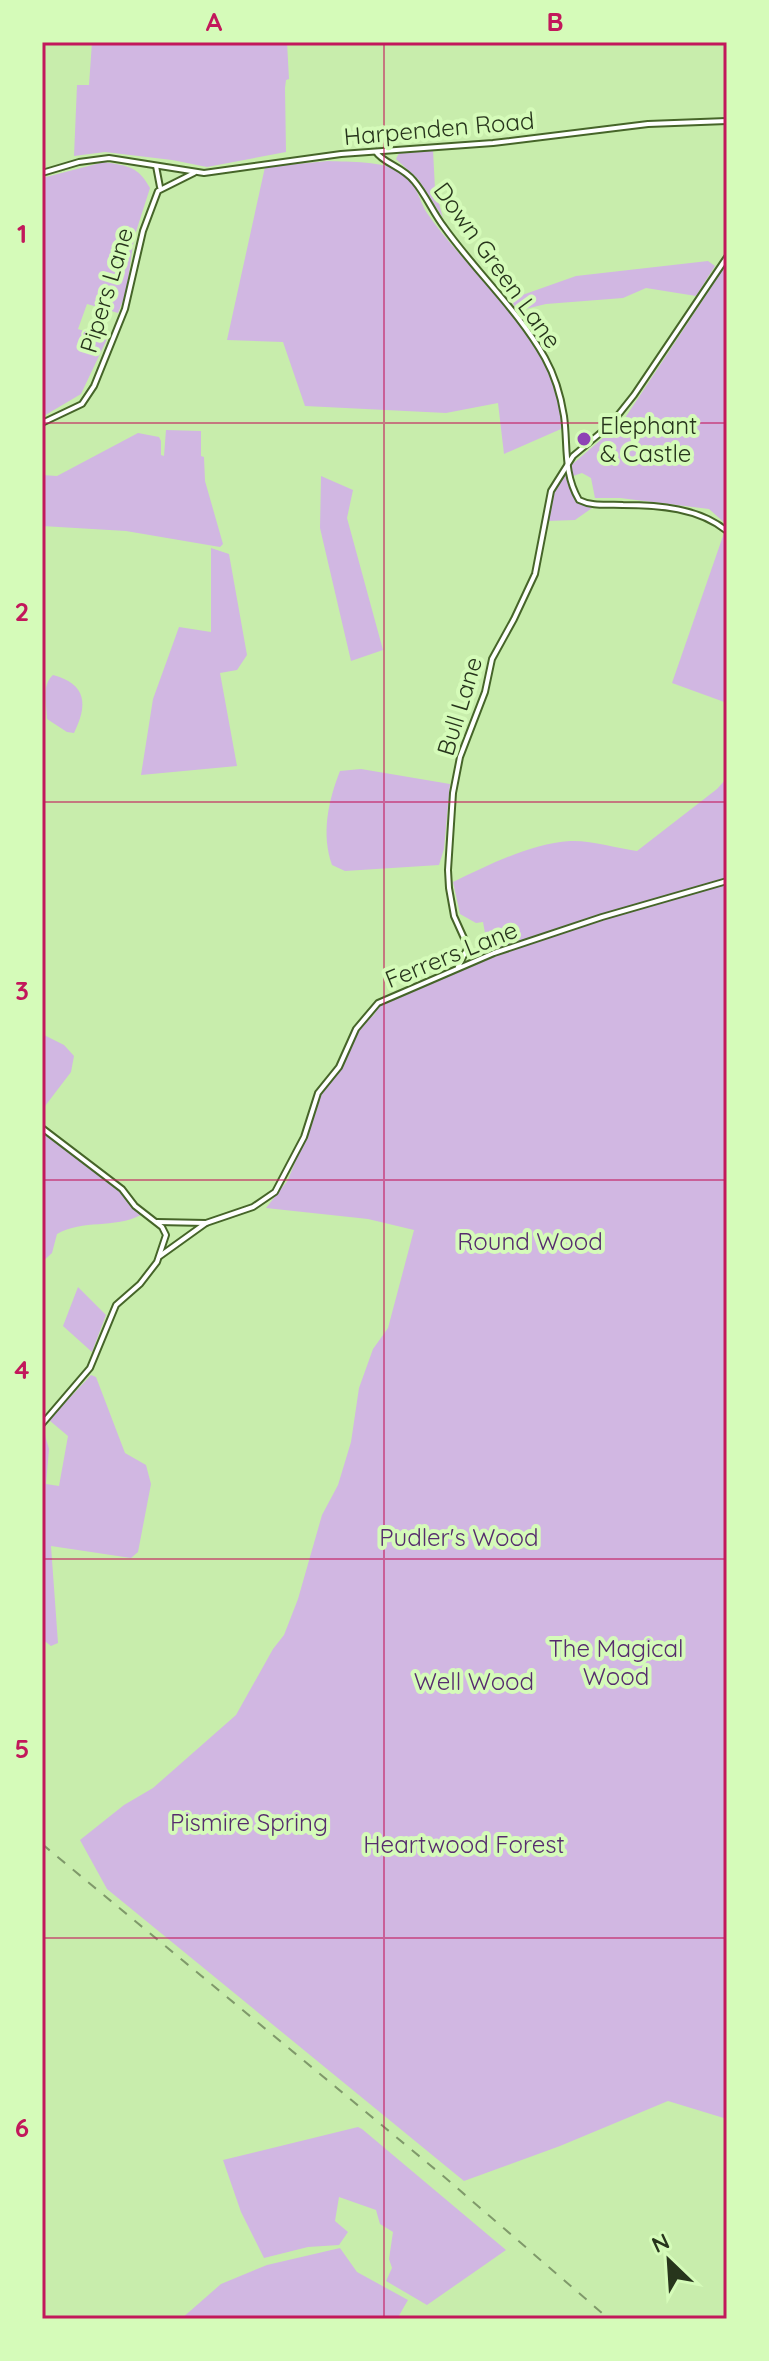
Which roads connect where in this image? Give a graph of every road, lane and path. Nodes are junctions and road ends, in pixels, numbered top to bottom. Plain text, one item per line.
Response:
1 (727, 121) edge
2 (376, 152) junction
3 (156, 165) junction
4 (42, 173) edge
5 (194, 173) junction
6 (160, 187) junction
7 (727, 257) edge
8 (42, 423) edge
9 (567, 464) junction
10 (727, 531) edge
11 (727, 881) edge
12 (458, 967) junction
13 (42, 1128) edge
14 (157, 1222) junction
15 (206, 1223) junction
16 (160, 1256) junction
17 (42, 1424) edge

1 - 2 street, Harpenden Road
2 - 5 street, Harpenden Road
2 - 9 street, Down Green Lane
3 - 4 street, Harpenden Road
3 - 5 street, Harpenden Road
3 - 6 street
5 - 6 street
6 - 8 street, Pipers Lane
7 - 9 street
9 - 10 street, Down Green Lane
9 - 12 street, Bull Lane
11 - 12 street, Ferrers Lane
12 - 15 street, Ferrers Lane
13 - 14 street
14 - 15 street, Ferrers Lane
14 - 16 street
15 - 16 street, Ferrers Lane
16 - 17 street, Ferrers Lane

